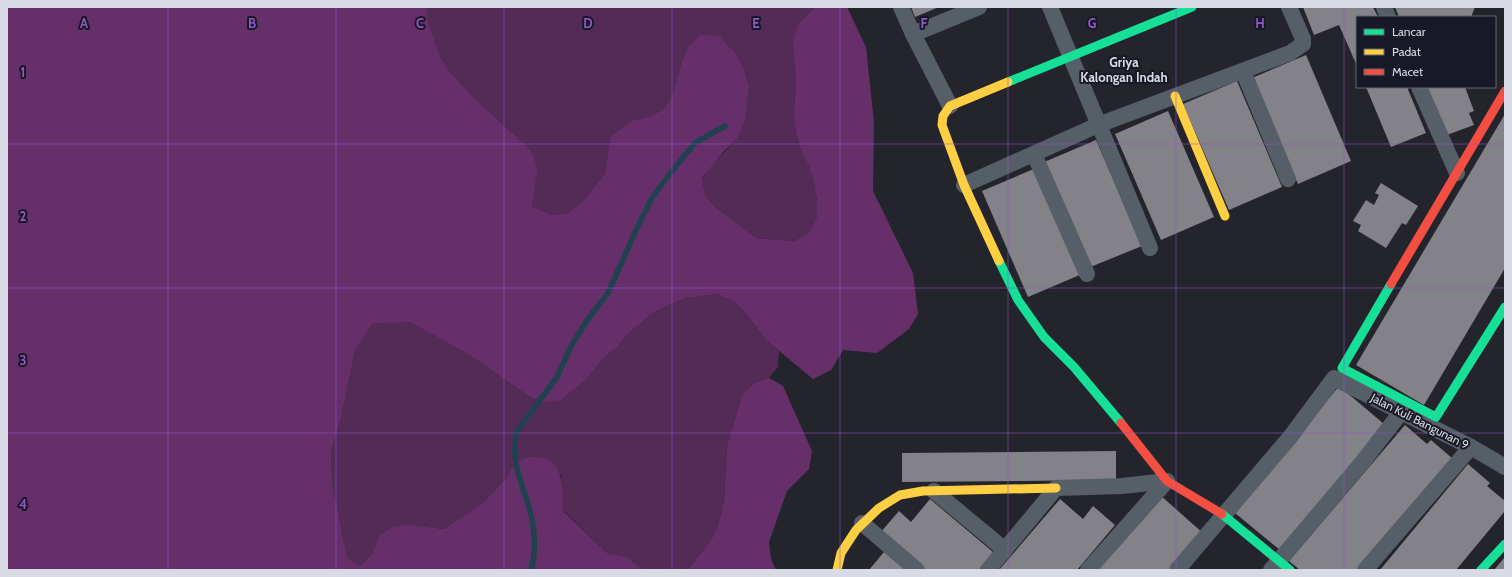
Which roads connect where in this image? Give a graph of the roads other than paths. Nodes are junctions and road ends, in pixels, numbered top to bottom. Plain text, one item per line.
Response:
1 (901, 7) edge
2 (979, 7) edge
3 (1050, 7) edge
4 (1192, 7) edge
5 (1289, 7) edge
6 (913, 34) junction
7 (1071, 56) junction
8 (1243, 71) junction
9 (1419, 88) edge
10 (1505, 91) edge
11 (1174, 96) junction
12 (950, 106) junction
13 (1098, 125) junction
14 (1034, 154) junction
15 (1456, 173) junction
16 (1288, 179) dead end
17 (964, 185) junction
18 (1225, 216) dead end
19 (1150, 248) dead end
20 (1087, 274) dead end
21 (1505, 307) edge
22 (1402, 412) junction
23 (1471, 447) junction
24 (1505, 467) edge
25 (1167, 481) junction
26 (1056, 488) junction
27 (934, 491) junction
28 (1224, 514) junction
29 (862, 524) junction
30 (1505, 544) edge
31 (1005, 550) junction
32 (1280, 567) edge
33 (837, 570) edge
34 (917, 570) edge
35 (988, 570) edge
36 (1088, 570) edge
37 (1177, 570) edge
38 (1365, 570) edge
39 (1481, 570) edge

1 - 6 street
2 - 6 street
3 - 7 street
4 - 7 street
5 - 8 street
6 - 12 street
7 - 12 street
7 - 13 street
8 - 11 street
8 - 16 street
9 - 15 street
10 - 15 street
11 - 13 street
11 - 18 street
12 - 17 street
13 - 14 street
13 - 19 street
14 - 17 street
14 - 20 street
15 - 21 street
17 - 25 street
22 - 23 street, Jalan Kuli Bangunan 9
22 - 28 street, Jalan Kuli Bangunan 9
22 - 32 street
23 - 24 street, Jalan Kuli Bangunan 9
23 - 38 street
25 - 26 street
25 - 28 street
25 - 36 street
26 - 27 street
26 - 31 street
27 - 29 street
27 - 31 street
28 - 32 street
28 - 37 street
29 - 33 street
29 - 34 street
30 - 39 street
31 - 35 street

